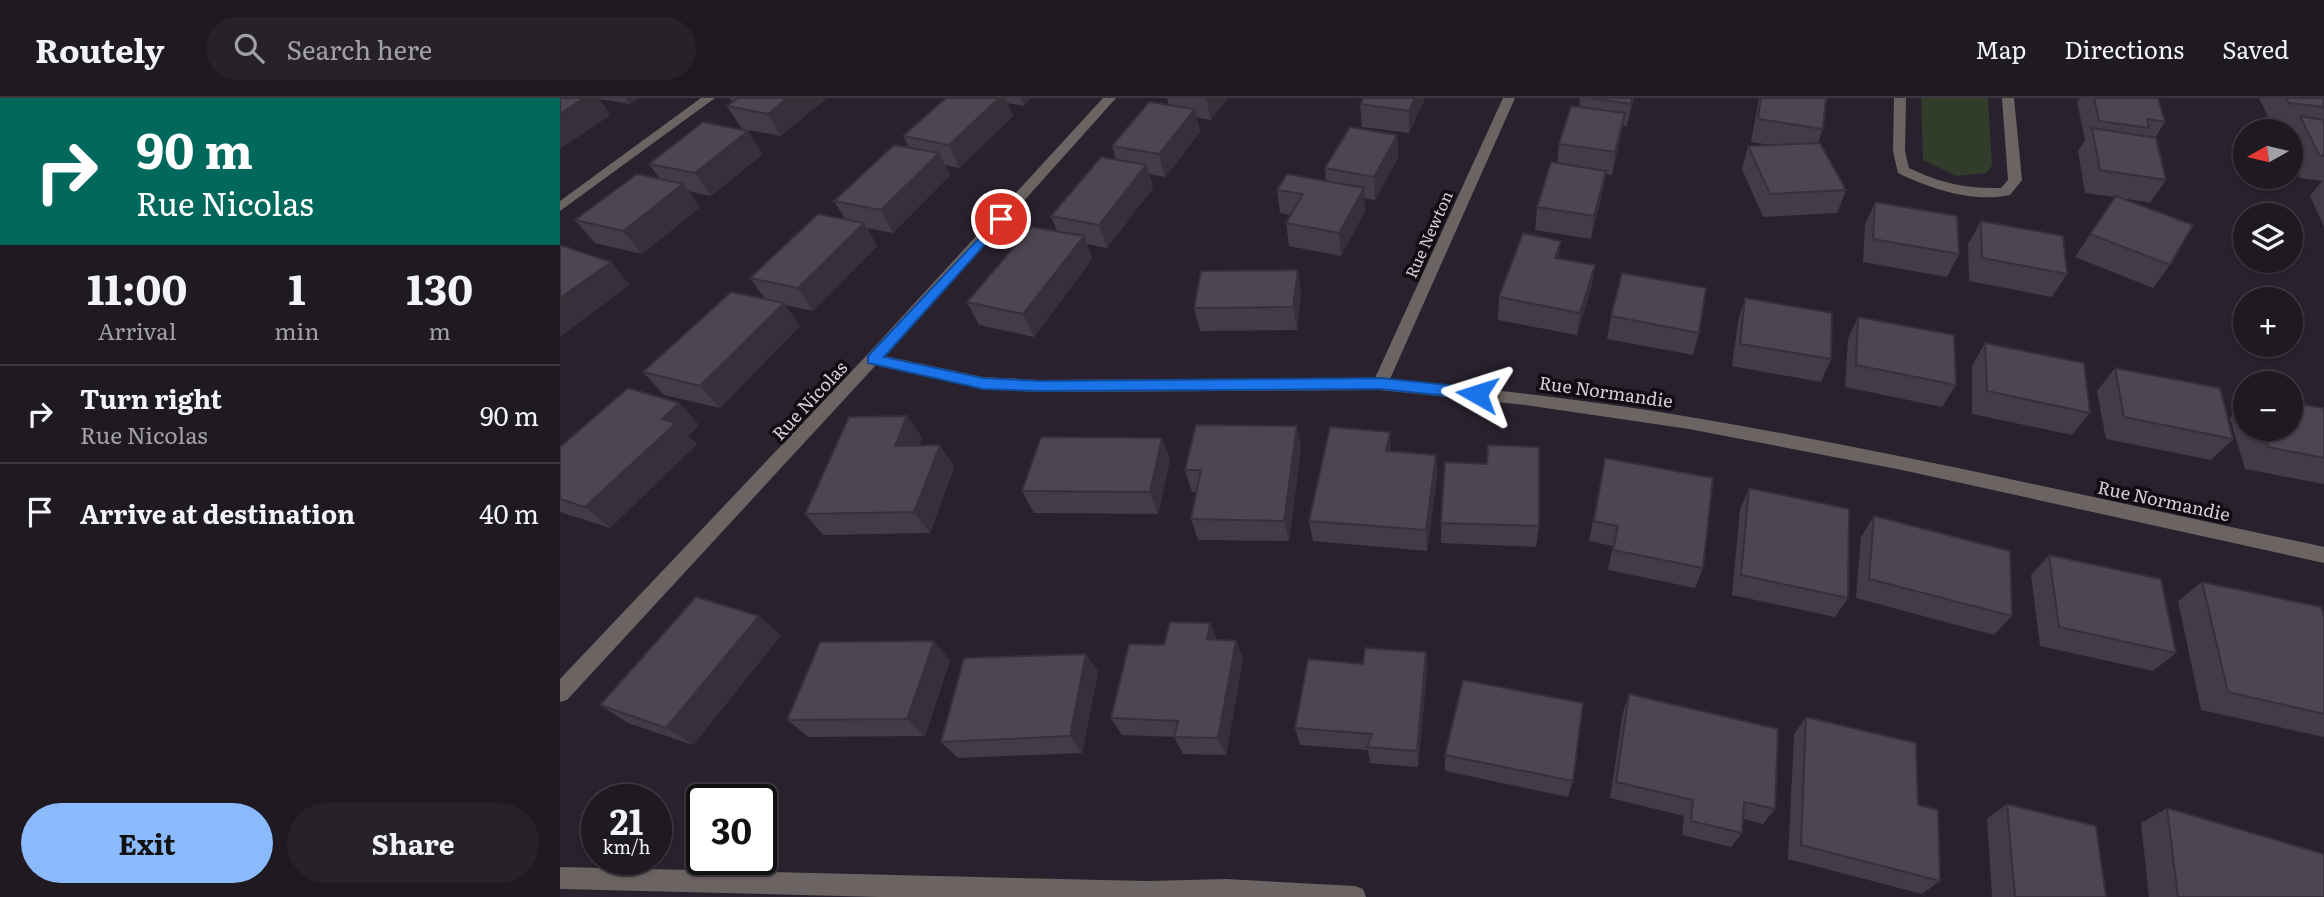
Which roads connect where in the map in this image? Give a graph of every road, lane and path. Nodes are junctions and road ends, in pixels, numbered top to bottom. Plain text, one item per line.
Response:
1 (709, 98) edge
2 (1110, 98) edge
3 (1509, 98) edge
4 (1900, 98) edge
5 (2008, 98) edge
6 (560, 207) edge
7 (873, 359) junction
8 (1380, 384) junction
9 (2324, 555) edge
10 (560, 693) edge
11 (560, 878) edge
12 (1147, 894) edge
13 (1354, 897) edge

1 - 6 street
2 - 7 street, Rue Nicolas
3 - 8 street, Rue Newton
4 - 5 street
7 - 8 street, Rue Normandie
7 - 10 street, Rue Nicolas
8 - 9 street, Rue Normandie
11 - 12 street
12 - 13 street

